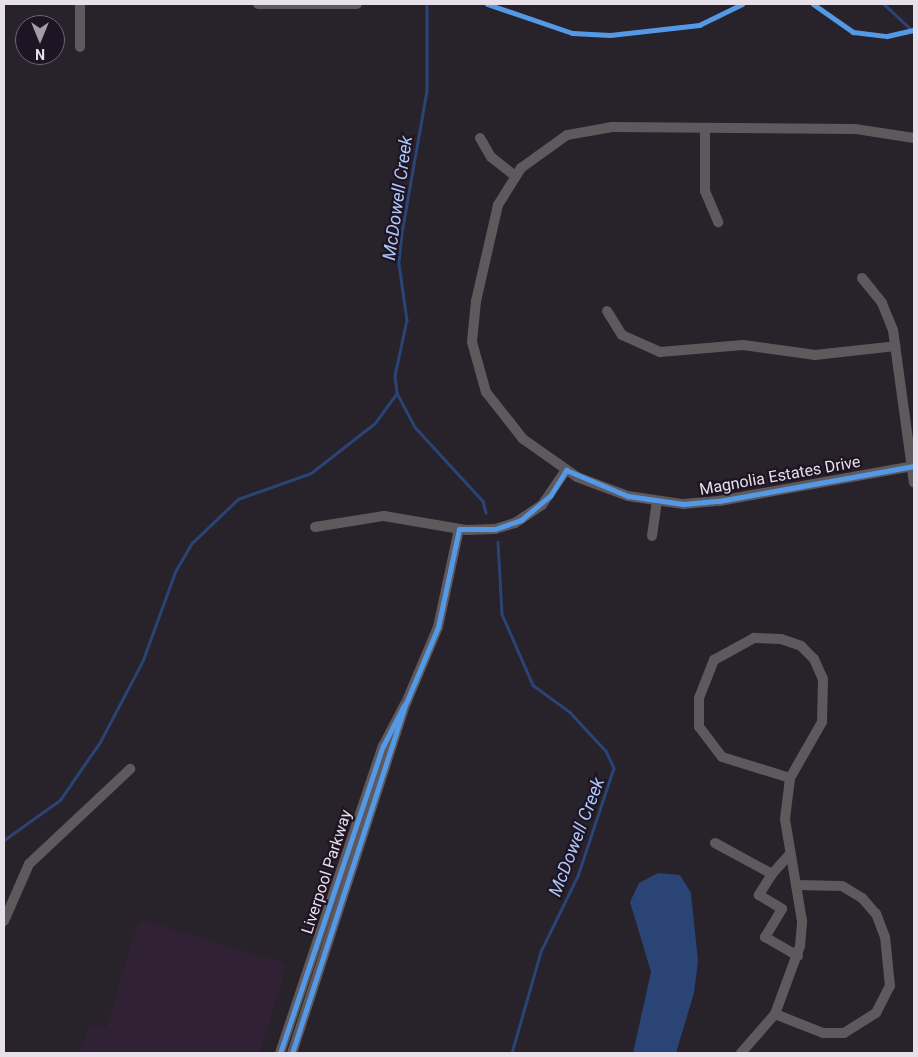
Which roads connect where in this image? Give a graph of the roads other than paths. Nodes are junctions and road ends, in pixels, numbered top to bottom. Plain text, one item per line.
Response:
1 (80, 4) edge
2 (258, 4) edge
3 (272, 4) edge
4 (357, 4) edge
5 (80, 47) dead end
6 (705, 128) junction
7 (480, 138) dead end
8 (914, 138) edge
9 (515, 176) junction
10 (718, 222) dead end
11 (862, 278) dead end
12 (607, 311) dead end
13 (896, 346) junction
14 (913, 466) edge
15 (566, 470) junction
16 (914, 483) edge
17 (657, 502) junction
18 (315, 527) dead end
19 (459, 529) junction
20 (652, 536) dead end
21 (406, 703) junction
22 (130, 769) dead end
23 (790, 778) junction
24 (715, 843) dead end
25 (789, 855) junction
26 (772, 874) junction
27 (796, 885) junction
28 (4, 921) edge
29 (798, 956) junction
30 (775, 1014) junction
31 (280, 1053) edge
32 (292, 1053) edge
33 (741, 1053) edge

1 - 5 street
2 - 3 street
3 - 4 street
6 - 8 street, Magnolia Estates Drive
6 - 9 street, Magnolia Estates Drive
6 - 10 street
7 - 9 street
9 - 15 street, Magnolia Estates Drive
11 - 13 street
12 - 13 street
13 - 14 street
14 - 16 street
14 - 17 street, Magnolia Estates Drive
15 - 17 street, Magnolia Estates Drive
15 - 19 street
17 - 20 street
18 - 19 street
19 - 21 street, Liverpool Parkway
21 - 31 street, Liverpool Parkway
21 - 32 street, Liverpool Parkway
22 - 28 street
23 - 23 street
23 - 25 street
24 - 26 street
25 - 26 street
25 - 27 street
26 - 29 street
27 - 29 street
27 - 30 street
29 - 30 street
30 - 33 street

